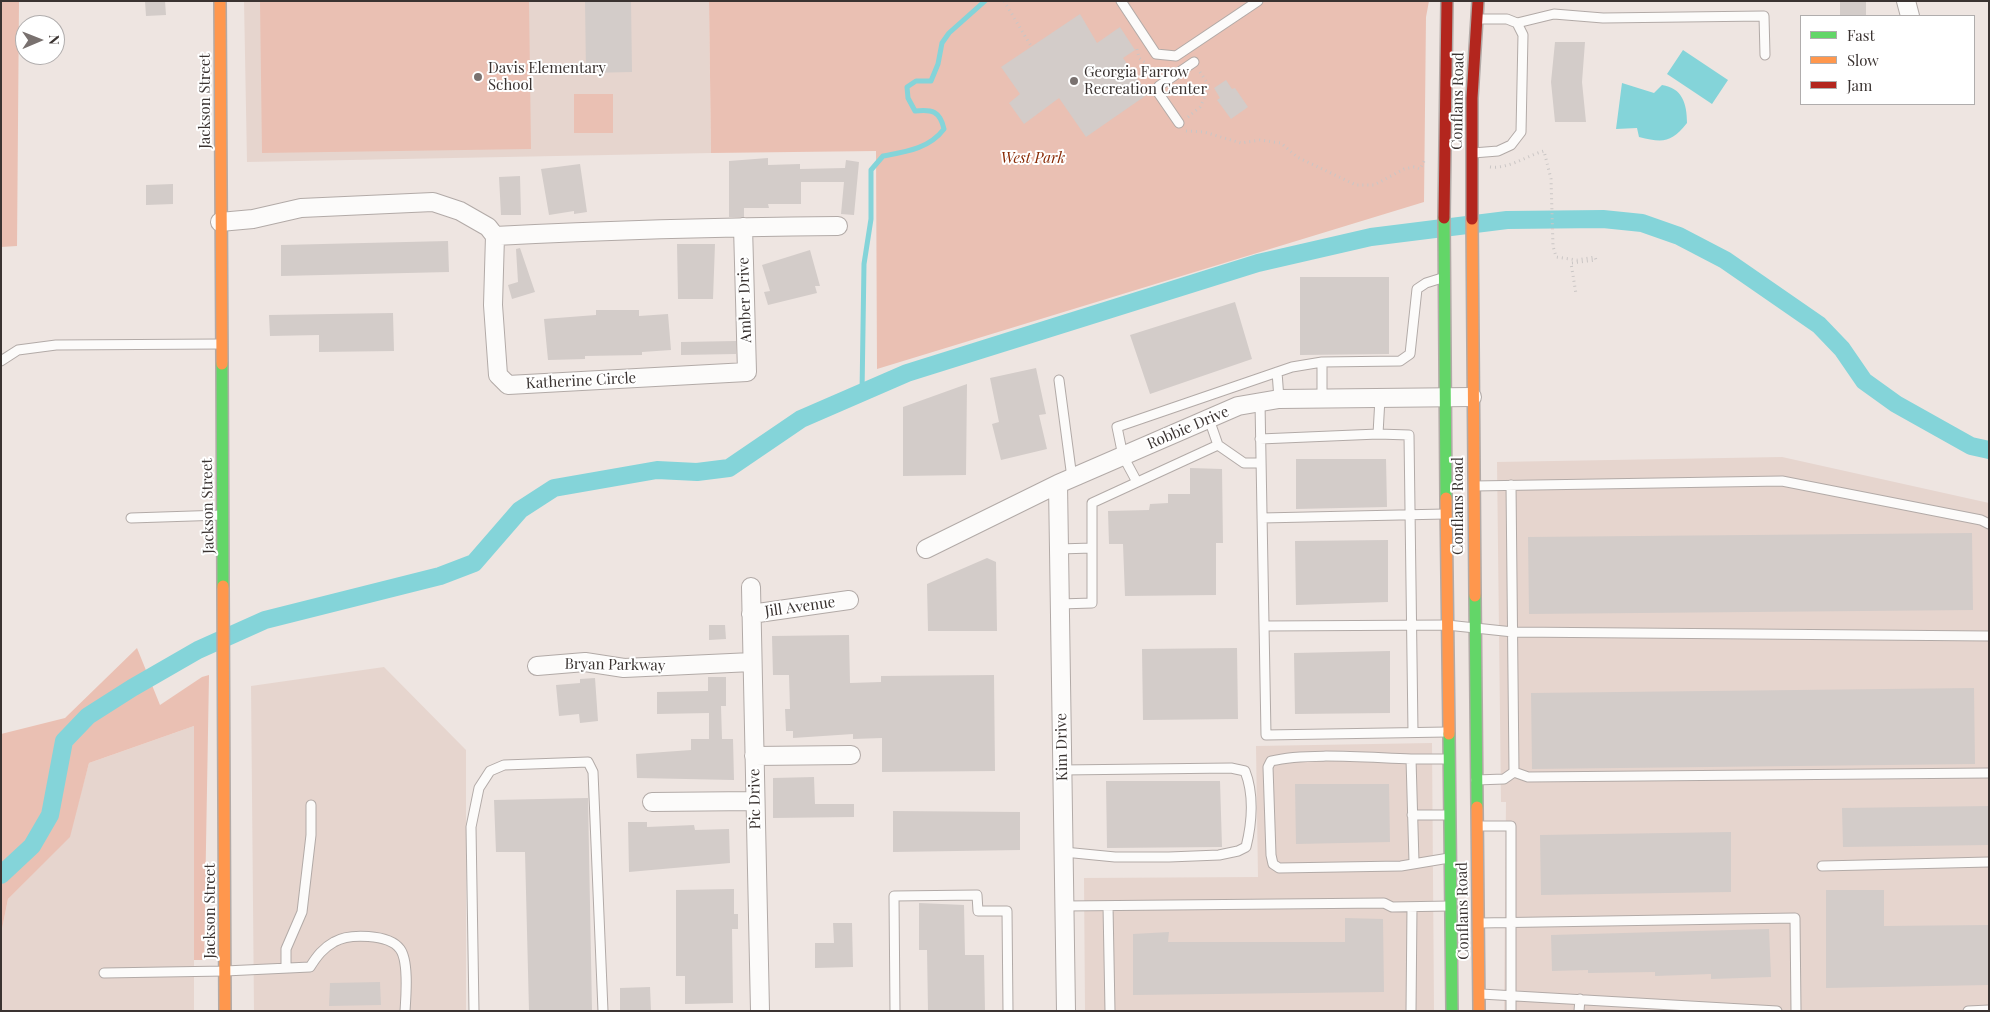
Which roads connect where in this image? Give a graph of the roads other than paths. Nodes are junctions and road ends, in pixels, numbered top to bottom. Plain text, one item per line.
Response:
1 (220, 1) edge
2 (1122, 1) edge
3 (1258, 1) edge
4 (1448, 1) edge
5 (1478, 1) edge
6 (1906, 1) edge
7 (1910, 15) edge
8 (1461, 19) junction
9 (1517, 23) junction
10 (1765, 55) dead end
11 (1194, 62) road end
12 (1179, 123) road end
13 (1472, 153) junction
14 (220, 222) junction
15 (838, 226) dead end
16 (743, 227) junction
17 (495, 236) junction
18 (1444, 277) junction
19 (221, 344) junction
20 (1, 362) edge
21 (1322, 362) junction
22 (747, 372) joint
23 (1277, 372) junction
24 (1059, 380) dead end
25 (1445, 397) junction
26 (1380, 398) junction
27 (1472, 398) junction
28 (1322, 399) junction
29 (1279, 400) junction
30 (1260, 403) junction
31 (1209, 419) junction
32 (1378, 434) junction
33 (1260, 439) junction
34 (1218, 445) junction
35 (1123, 456) junction
36 (1261, 463) junction
37 (1065, 481) junction
38 (1137, 482) junction
39 (1473, 486) junction
40 (1512, 486) junction
41 (1410, 514) junction
42 (1446, 514) junction
43 (223, 515) junction
44 (131, 518) dead end
45 (1262, 518) junction
46 (1989, 524) edge
47 (1092, 548) junction
48 (926, 549) dead end
49 (1059, 549) junction
50 (751, 587) dead end
51 (849, 600) dead end
52 (1060, 604) junction
53 (751, 614) junction
54 (1412, 625) junction
55 (1447, 625) junction
56 (1264, 626) junction
57 (1474, 628) junction
58 (1513, 632) junction
59 (1989, 636) edge
60 (752, 662) junction
61 (537, 666) dead end
62 (1413, 732) junction
63 (1447, 732) junction
64 (851, 755) dead end
65 (754, 756) junction
66 (1411, 759) junction
67 (1448, 759) junction
68 (1062, 770) junction
69 (1514, 772) junction
70 (1989, 773) edge
71 (1476, 780) junction
72 (755, 801) junction
73 (652, 802) dead end
74 (311, 805) dead end
75 (1412, 815) junction
76 (1460, 824) junction
77 (1064, 852) junction
78 (1450, 858) junction
79 (1414, 862) junction
80 (1989, 862) edge
81 (1822, 866) dead end
82 (1065, 906) junction
83 (1108, 906) junction
84 (1450, 906) junction
85 (1412, 907) junction
86 (1510, 922) junction
87 (1478, 923) junction
88 (286, 968) junction
89 (225, 971) junction
90 (104, 973) dead end
91 (1479, 994) junction
92 (1511, 995) junction
93 (1580, 999) junction
94 (1989, 1010) edge
95 (225, 1011) edge
96 (405, 1011) edge
97 (474, 1011) edge
98 (603, 1011) edge
99 (760, 1011) edge
100 (895, 1011) edge
101 (1008, 1011) edge
102 (1066, 1011) edge
103 (1110, 1011) edge
104 (1411, 1011) edge
105 (1452, 1011) edge
106 (1479, 1011) edge
107 (1511, 1011) edge
108 (1579, 1011) edge
109 (1777, 1011) edge
110 (1796, 1011) edge
111 (1968, 1011) edge

1 - 14 main road, Jackson Street
2 - 3 lane
4 - 8 main road, Conflans Road
5 - 8 main road, Conflans Road
6 - 7 street
8 - 9 lane
8 - 13 main road, Conflans Road
8 - 18 main road, Conflans Road
9 - 10 lane
9 - 13 lane
11 - 12 lane
13 - 27 main road, Conflans Road
14 - 17 street
14 - 19 main road, Jackson Street
15 - 16 street
16 - 17 street
16 - 22 street, Amber Drive
17 - 22 street, Katherine Circle
18 - 21 lane
18 - 25 main road, Conflans Road
19 - 20 lane
19 - 43 main road, Jackson Street
21 - 23 lane
21 - 28 lane
23 - 29 lane
23 - 35 lane
24 - 37 lane
25 - 26 street, Robbie Drive
25 - 27 street, Robbie Drive
25 - 42 main road, Conflans Road
26 - 28 street, Robbie Drive
26 - 32 lane
27 - 39 main road, Conflans Road
28 - 29 street, Robbie Drive
29 - 30 street, Robbie Drive
30 - 31 street, Robbie Drive
30 - 33 lane
31 - 34 lane
31 - 35 street, Robbie Drive
32 - 33 lane
32 - 41 lane
33 - 36 lane
34 - 36 lane
34 - 38 lane
35 - 37 street, Robbie Drive
35 - 38 lane
36 - 45 lane
37 - 48 street, Robbie Drive
37 - 49 street, Kim Drive
38 - 47 lane
39 - 40 lane
39 - 57 main road, Conflans Road
40 - 46 lane
40 - 58 lane
41 - 42 lane
41 - 45 lane
41 - 54 lane
42 - 55 main road, Conflans Road
43 - 44 lane
43 - 89 main road, Jackson Street
45 - 56 lane
47 - 49 lane
47 - 52 lane
49 - 52 street, Kim Drive
50 - 53 street, Pic Drive
51 - 53 street, Jill Avenue
52 - 68 street, Kim Drive
53 - 60 street, Pic Drive
54 - 55 lane
54 - 56 lane
54 - 62 lane
55 - 57 lane
55 - 63 main road, Conflans Road
56 - 62 lane
57 - 58 lane
57 - 71 main road, Conflans Road
58 - 59 lane
58 - 69 lane
60 - 61 street, Bryan Parkway
60 - 65 street, Pic Drive
62 - 63 lane
63 - 67 main road, Conflans Road
64 - 65 street
65 - 72 street, Pic Drive
66 - 67 lane
66 - 75 lane
66 - 79 lane
67 - 76 main road, Conflans Road
68 - 77 street, Kim Drive
68 - 77 lane
69 - 70 lane
69 - 71 lane
71 - 76 main road, Conflans Road
72 - 73 street
72 - 99 street, Pic Drive
74 - 88 lane
75 - 76 lane
75 - 79 lane
76 - 78 main road, Conflans Road
76 - 86 lane
76 - 87 main road, Conflans Road
77 - 82 street, Kim Drive
78 - 79 lane
78 - 84 main road, Conflans Road
80 - 81 lane
82 - 83 lane
82 - 102 street, Kim Drive
83 - 85 lane
83 - 103 lane
84 - 85 lane
84 - 105 main road, Conflans Road
85 - 104 lane
86 - 87 lane
86 - 92 lane
86 - 110 lane
87 - 91 main road, Conflans Road
88 - 89 lane
88 - 96 lane
89 - 90 lane
89 - 95 main road, Jackson Street
91 - 92 lane
91 - 106 main road, Conflans Road
92 - 93 lane
92 - 107 lane
93 - 108 lane
93 - 109 lane
94 - 111 lane
97 - 98 lane
100 - 101 lane

